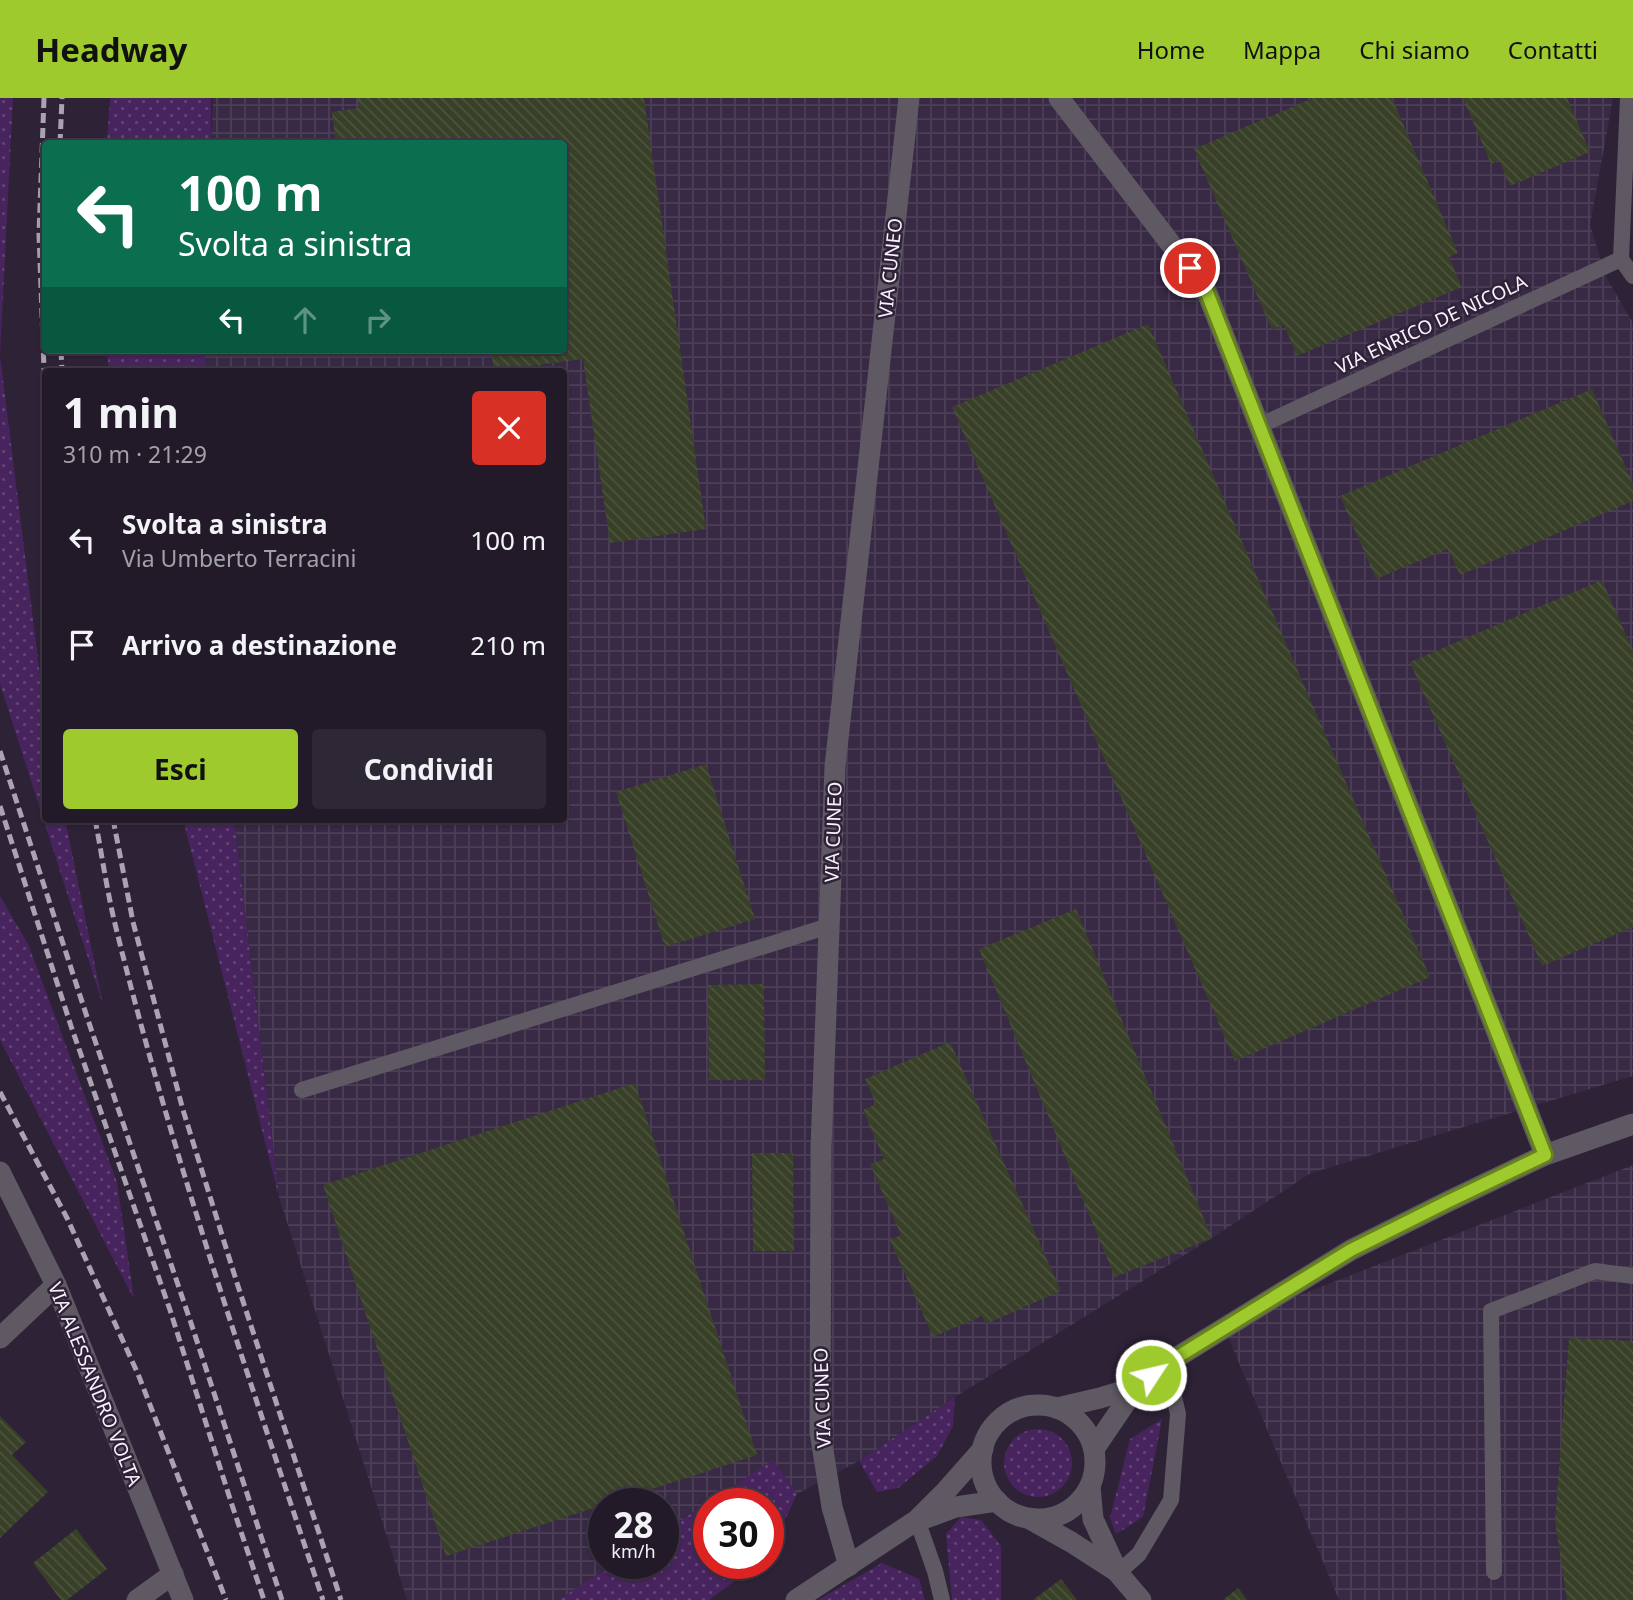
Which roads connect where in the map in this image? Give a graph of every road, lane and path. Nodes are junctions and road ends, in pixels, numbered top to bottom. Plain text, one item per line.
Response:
1 (909, 98) edge
2 (1059, 98) edge
3 (1628, 98) edge
4 (1621, 260) junction
5 (1633, 276) edge
6 (1259, 426) junction
7 (829, 926) junction
8 (302, 1090) dead end
9 (1633, 1124) edge
10 (1545, 1155) junction
11 (0, 1172) edge
12 (1633, 1276) edge
13 (56, 1285) junction
14 (0, 1338) edge
15 (1166, 1364) junction
16 (1136, 1387) junction
17 (1057, 1408) junction
18 (983, 1449) junction
19 (1094, 1449) junction
20 (1090, 1486) junction
21 (997, 1501) junction
22 (1029, 1518) junction
23 (917, 1521) junction
24 (849, 1566) junction
25 (1494, 1572) dead end
26 (1118, 1573) junction
27 (173, 1574) junction
28 (137, 1600) edge
29 (183, 1600) edge
30 (796, 1600) edge
31 (942, 1600) edge
32 (1141, 1600) edge

1 - 7 street, VIA CUNEO
2 - 6 street
3 - 4 lane
4 - 5 lane
4 - 6 lane, VIA ENRICO DE NICOLA
6 - 10 street
7 - 8 lane
7 - 24 street, VIA CUNEO
9 - 10 street
10 - 15 street
11 - 13 street, VIA ALESSANDRO VOLTA
12 - 25 lane
13 - 14 street
13 - 27 street, VIA ALESSANDRO VOLTA
15 - 16 street
15 - 26 lane
16 - 17 street
16 - 19 street
17 - 18 street
17 - 19 street
18 - 21 street
18 - 23 street
19 - 20 street
20 - 22 street
20 - 26 street
21 - 22 street
21 - 23 street
22 - 26 street
23 - 24 street
23 - 31 lane
24 - 30 street
26 - 32 street
27 - 28 street
27 - 29 street, VIA ALESSANDRO VOLTA

